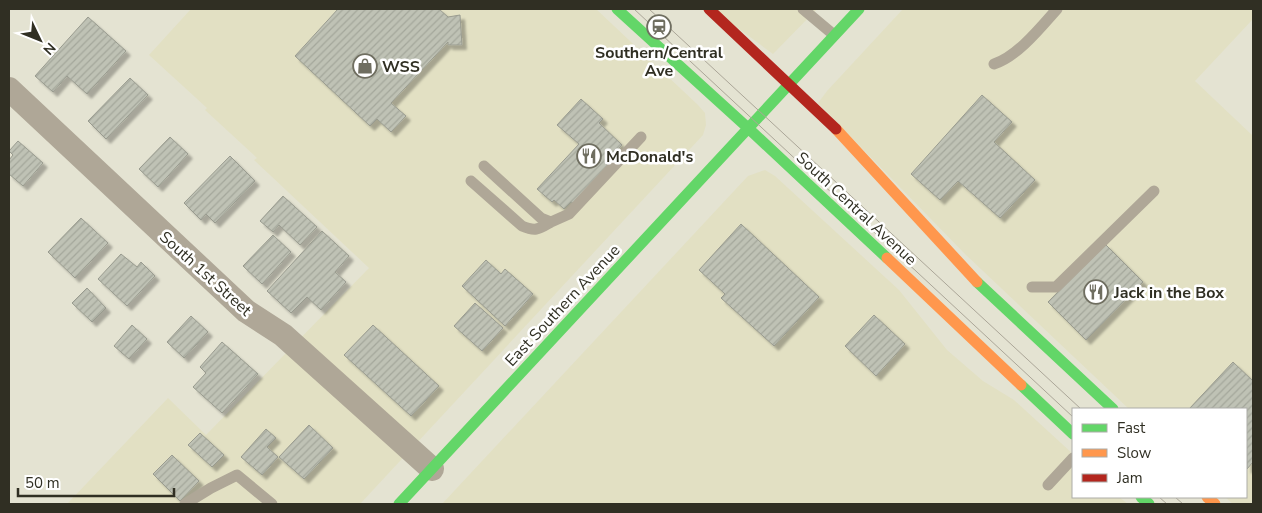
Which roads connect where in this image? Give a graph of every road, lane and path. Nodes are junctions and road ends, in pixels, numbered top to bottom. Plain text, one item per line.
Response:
1 (617, 9) edge
2 (708, 9) edge
3 (803, 9) edge
4 (859, 9) edge
5 (1057, 9) edge
6 (834, 35) junction
7 (994, 64) dead end
8 (789, 83) junction
9 (9, 89) edge
10 (748, 128) junction
11 (641, 137) dead end
12 (484, 166) dead end
13 (470, 181) dead end
14 (1154, 191) dead end
15 (551, 222) junction
16 (1032, 286) dead end
17 (1112, 408) edge
18 (1072, 433) edge
19 (1072, 459) edge
20 (432, 469) junction
21 (1048, 485) dead end
22 (185, 504) edge
23 (272, 504) edge
24 (399, 504) edge

1 - 10 main road, South Central Avenue
2 - 8 main road, South Central Avenue
3 - 6 lane
4 - 6 main road, East Southern Avenue
5 - 7 lane
6 - 8 main road, East Southern Avenue
8 - 10 main road, East Southern Avenue
8 - 17 main road, South Central Avenue
9 - 20 street, South 1st Street
10 - 18 main road, South Central Avenue
10 - 20 main road, East Southern Avenue
11 - 15 lane
12 - 15 lane
13 - 15 lane
14 - 16 lane
19 - 21 lane
20 - 24 main road, East Southern Avenue
22 - 23 lane

